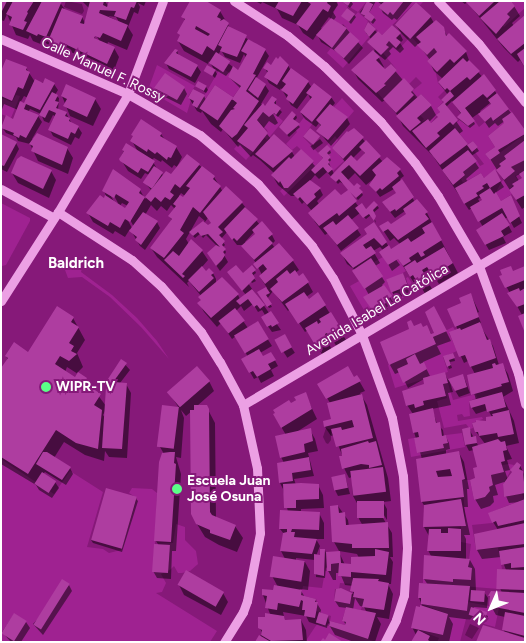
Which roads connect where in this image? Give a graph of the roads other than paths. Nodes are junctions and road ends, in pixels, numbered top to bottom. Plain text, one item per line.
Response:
1 (163, 1) edge
2 (234, 1) edge
3 (438, 1) edge
4 (1, 39) edge
5 (128, 94) junction
6 (525, 102) edge
7 (1, 189) edge
8 (56, 215) junction
9 (525, 238) edge
10 (479, 266) junction
11 (1, 301) edge
12 (362, 335) junction
13 (525, 404) edge
14 (242, 405) junction
15 (224, 642) edge
16 (385, 642) edge

1 - 5 street
2 - 10 street
3 - 6 street
4 - 5 street, Calle Manuel F. Rossy
5 - 8 street
5 - 12 street, Calle Manuel F. Rossy
7 - 8 street
8 - 11 street
8 - 14 street
9 - 10 street, Avenida Isabel La Católica
10 - 12 street, Avenida Isabel La Católica
10 - 13 street
12 - 14 street, Avenida Isabel La Católica
12 - 16 street, Calle Manuel F. Rossy
14 - 15 street

